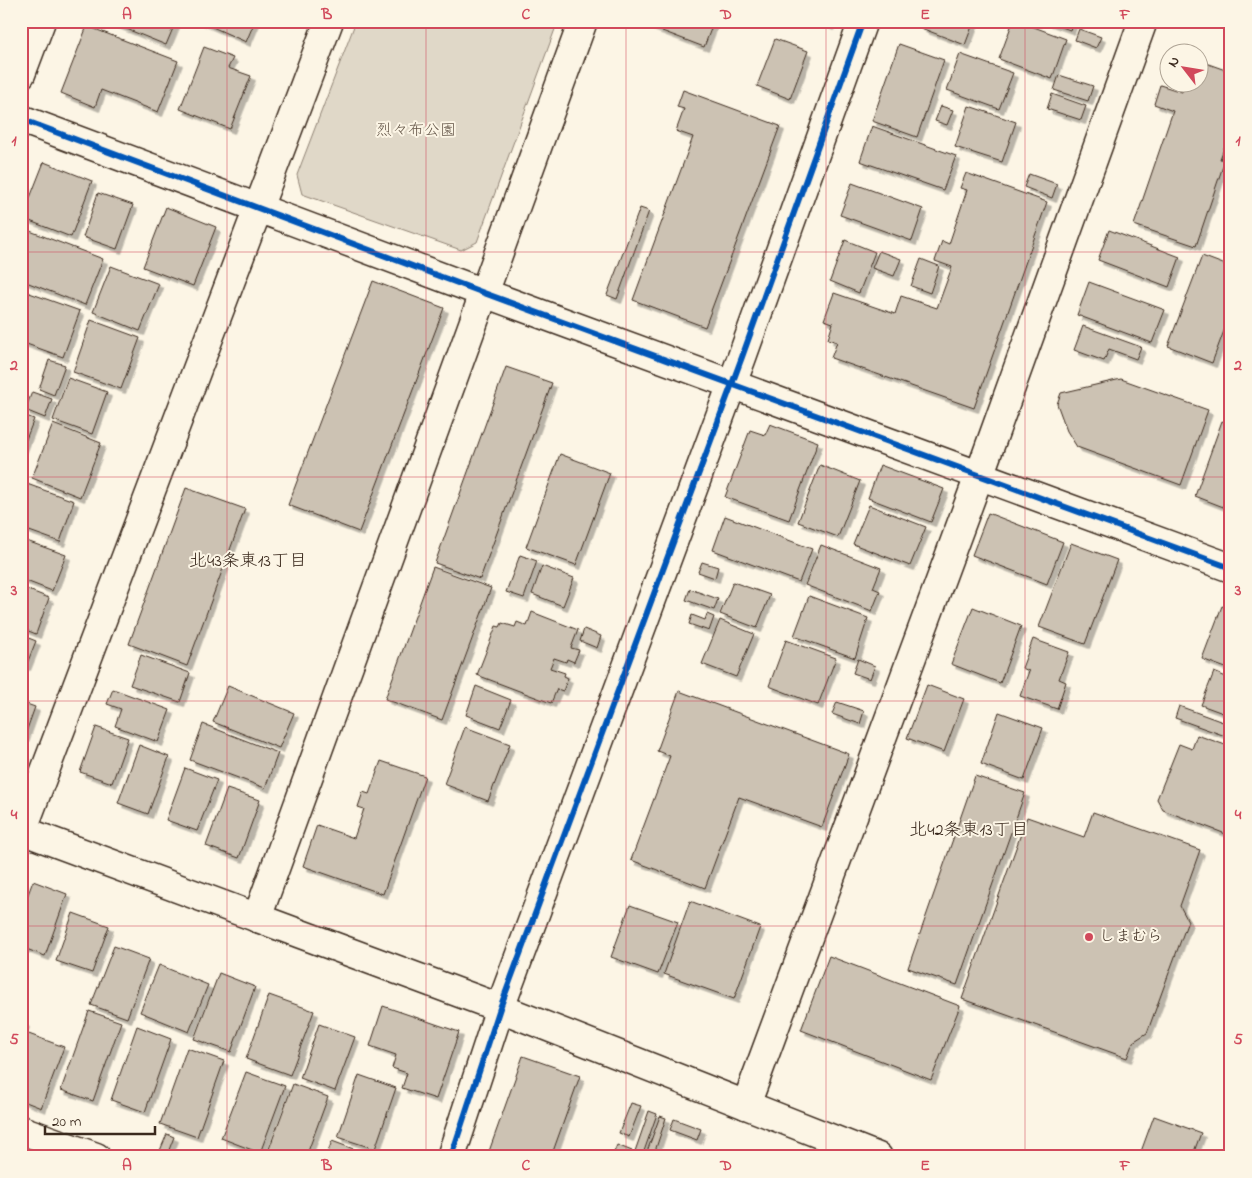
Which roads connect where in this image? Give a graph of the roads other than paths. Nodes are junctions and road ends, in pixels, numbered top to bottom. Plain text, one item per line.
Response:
1 (41, 21) edge
2 (329, 21) edge
3 (583, 21) edge
4 (863, 21) edge
5 (1143, 21) edge
6 (21, 74) edge
7 (21, 120) edge
8 (259, 208) junction
9 (484, 293) junction
10 (731, 385) junction
11 (979, 476) junction
12 (1231, 568) edge
13 (22, 831) edge
14 (257, 918) junction
15 (500, 1008) junction
16 (746, 1105) junction
17 (21, 1130) edge
18 (96, 1157) edge
19 (451, 1157) edge
20 (878, 1157) edge

1 - 6 street
2 - 8 street
3 - 9 street
4 - 10 street
5 - 11 street
7 - 8 street
8 - 9 street
8 - 13 street
9 - 10 street
9 - 14 street
10 - 11 street
10 - 15 street
11 - 12 street
11 - 16 street
13 - 14 street
14 - 15 street
15 - 16 street
15 - 19 street
16 - 20 street
17 - 18 street

